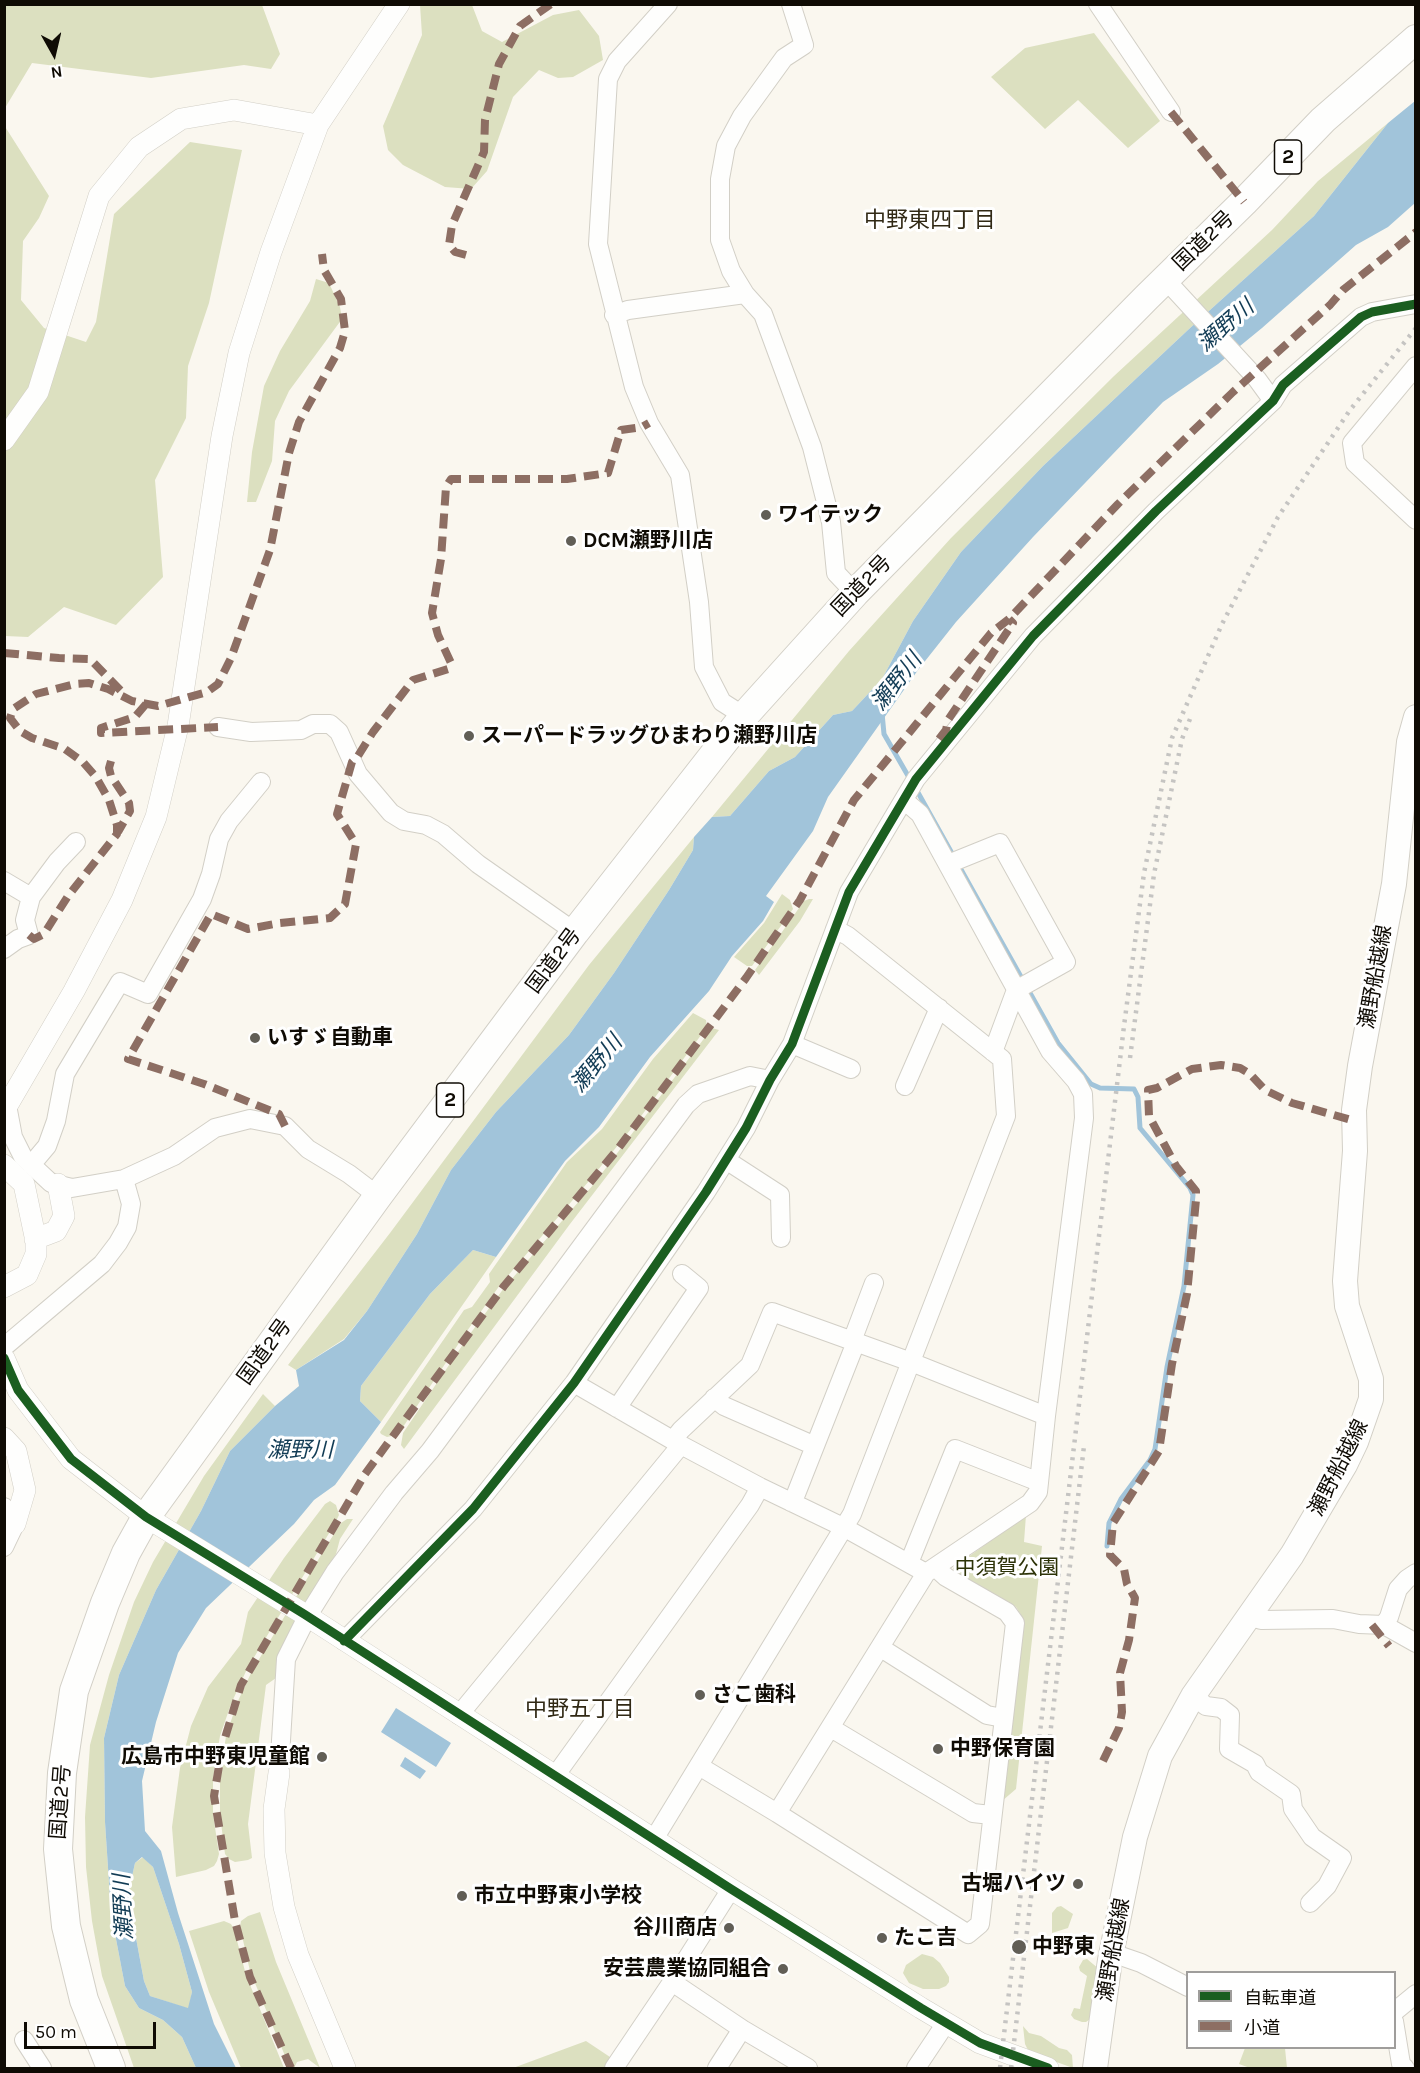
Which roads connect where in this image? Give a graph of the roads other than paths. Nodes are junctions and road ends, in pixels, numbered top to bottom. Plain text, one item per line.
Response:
1 (399, 4) edge
2 (668, 4) edge
3 (791, 4) edge
4 (1098, 4) edge
5 (1416, 39) edge
6 (1171, 112) dead end
7 (318, 125) junction
8 (1166, 279) junction
9 (745, 294) junction
10 (1416, 304) edge
11 (614, 315) junction
12 (1416, 366) edge
13 (1273, 401) junction
14 (4, 440) edge
15 (1416, 519) edge
16 (855, 593) junction
17 (744, 716) junction
18 (1416, 717) edge
19 (218, 726) dead end
20 (1412, 744) edge
21 (261, 782) dead end
22 (906, 798) junction
23 (76, 842) dead end
24 (948, 864) junction
25 (4, 881) edge
26 (31, 897) junction
27 (835, 929) junction
28 (575, 932) junction
29 (4, 949) edge
30 (1024, 986) junction
31 (939, 1008) junction
32 (792, 1044) junction
33 (993, 1052) junction
34 (851, 1069) dead end
35 (770, 1080) junction
36 (905, 1086) dead end
37 (5, 1106) edge
38 (726, 1160) junction
39 (4, 1165) edge
40 (31, 1165) junction
41 (124, 1179) junction
42 (58, 1185) junction
43 (378, 1196) junction
44 (781, 1238) dead end
45 (36, 1246) junction
46 (682, 1274) dead end
47 (874, 1283) dead end
48 (4, 1287) edge
49 (854, 1341) junction
50 (4, 1347) edge
51 (4, 1358) edge
52 (911, 1362) junction
53 (574, 1383) junction
54 (714, 1398) junction
55 (617, 1408) junction
56 (1046, 1416) junction
57 (4, 1438) edge
58 (677, 1443) junction
59 (815, 1446) junction
60 (1039, 1482) junction
61 (760, 1487) junction
62 (790, 1502) junction
63 (10, 1516) edge
64 (156, 1523) junction
65 (844, 1528) junction
66 (4, 1547) edge
67 (909, 1563) junction
68 (931, 1570) junction
69 (1416, 1573) edge
70 (305, 1616) junction
71 (1248, 1616) junction
72 (1384, 1625) junction
73 (344, 1641) junction
74 (1416, 1644) edge
75 (881, 1648) junction
76 (1192, 1696) junction
77 (459, 1715) junction
78 (1003, 1718) junction
79 (831, 1728) junction
80 (699, 1766) junction
81 (279, 1773) joint
82 (555, 1776) junction
83 (777, 1813) junction
84 (991, 1815) junction
85 (654, 1839) junction
86 (731, 1889) junction
87 (1310, 1903) dead end
88 (1112, 1953) junction
89 (672, 1982) junction
90 (1186, 1986) edge
91 (1416, 1994) edge
92 (1396, 2011) edge
93 (946, 2023) junction
94 (1396, 2028) edge
95 (742, 2029) junction
96 (24, 2040) dead end
97 (42, 2068) edge
98 (111, 2068) edge
99 (345, 2068) edge
100 (614, 2068) edge
101 (717, 2068) edge
102 (808, 2068) edge
103 (916, 2068) edge
104 (1048, 2068) edge
105 (1095, 2068) edge
106 (1405, 2068) edge

1 - 7 street
2 - 11 street
3 - 9 street
4 - 6 street
5 - 8 highway, 国道2号 / 2
7 - 14 street
7 - 37 street
8 - 13 street
8 - 16 highway, 国道2号 / 2
9 - 11 street
9 - 16 street
10 - 13 street
11 - 17 street
12 - 15 street
13 - 22 street
16 - 17 highway, 国道2号 / 2
17 - 28 highway, 国道2号 / 2
18 - 20 main road, 瀬野船越線
19 - 28 street
20 - 71 main road, 瀬野船越線
21 - 40 street
22 - 24 street
22 - 27 street
23 - 26 street
24 - 30 street
24 - 30 street
25 - 26 street
26 - 29 street
27 - 31 street
27 - 32 street
28 - 43 highway, 国道2号 / 2
30 - 33 street
30 - 56 street
31 - 33 street
31 - 36 street
32 - 34 street
32 - 35 street
33 - 52 street
35 - 38 street
35 - 70 street
37 - 40 street
38 - 44 street
38 - 53 street
39 - 45 street
40 - 42 street
41 - 42 street
41 - 43 street
41 - 50 street
42 - 45 street
43 - 64 highway, 国道2号 / 2
45 - 48 street
46 - 55 street
47 - 49 street
49 - 52 street
49 - 54 street
49 - 59 street
51 - 64 street
52 - 56 street
52 - 65 street
53 - 55 street
53 - 73 street
54 - 58 street
54 - 59 street
55 - 58 street
56 - 60 street
57 - 63 street
58 - 61 street
58 - 77 street
59 - 62 street
60 - 67 street
60 - 68 street
61 - 62 street
61 - 82 street
62 - 65 street
63 - 66 street
64 - 70 street
64 - 98 highway, 国道2号 / 2
65 - 67 street
65 - 80 street
67 - 68 street
68 - 75 street
68 - 78 street
69 - 72 street
70 - 73 street
70 - 81 street
71 - 72 street
71 - 76 main road, 瀬野船越線
72 - 74 street
73 - 77 street
75 - 78 street
75 - 79 street
76 - 87 street
76 - 88 main road, 瀬野船越線
77 - 82 street
78 - 84 street
79 - 83 street
79 - 84 street
80 - 83 street
80 - 85 street
81 - 99 street
82 - 85 street
83 - 84 street
85 - 86 street
86 - 89 street
86 - 93 street
88 - 90 street
88 - 105 main road, 瀬野船越線
89 - 95 street
89 - 100 street
91 - 92 street
93 - 103 street
93 - 104 street
94 - 106 street
95 - 101 street
95 - 102 street
96 - 97 street

